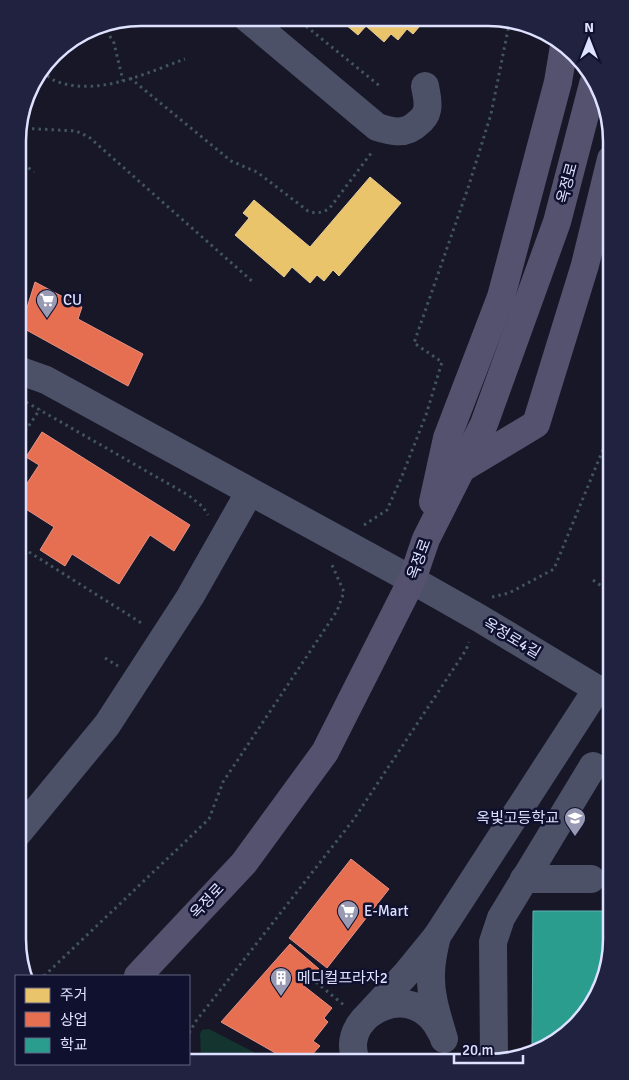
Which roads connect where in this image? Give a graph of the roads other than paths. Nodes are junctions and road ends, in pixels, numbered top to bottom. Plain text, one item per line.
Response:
1 (257, 26) edge
2 (563, 54) edge
3 (425, 86) dead end
4 (591, 92) edge
5 (603, 194) edge
6 (26, 373) edge
7 (461, 469) junction
8 (249, 493) junction
9 (426, 539) junction
10 (412, 580) junction
11 (603, 691) edge
12 (603, 693) edge
13 (593, 766) dead end
14 (26, 823) edge
15 (524, 879) junction
16 (592, 879) dead end
17 (437, 936) junction
18 (139, 975) edge
19 (366, 1018) junction
20 (444, 1048) edge
21 (355, 1054) edge
22 (494, 1054) edge

1 - 3 street
2 - 9 main road
4 - 7 main road, 옥정로
5 - 7 main road
6 - 8 street, 옥정로4길
7 - 9 main road, 옥정로
8 - 10 street, 옥정로4길
8 - 14 street
9 - 10 main road, 옥정로
10 - 11 street, 옥정로4길
10 - 18 main road, 옥정로
12 - 17 street
13 - 15 street
15 - 16 street
15 - 22 street
17 - 19 street
17 - 20 street
19 - 20 street
19 - 21 street

